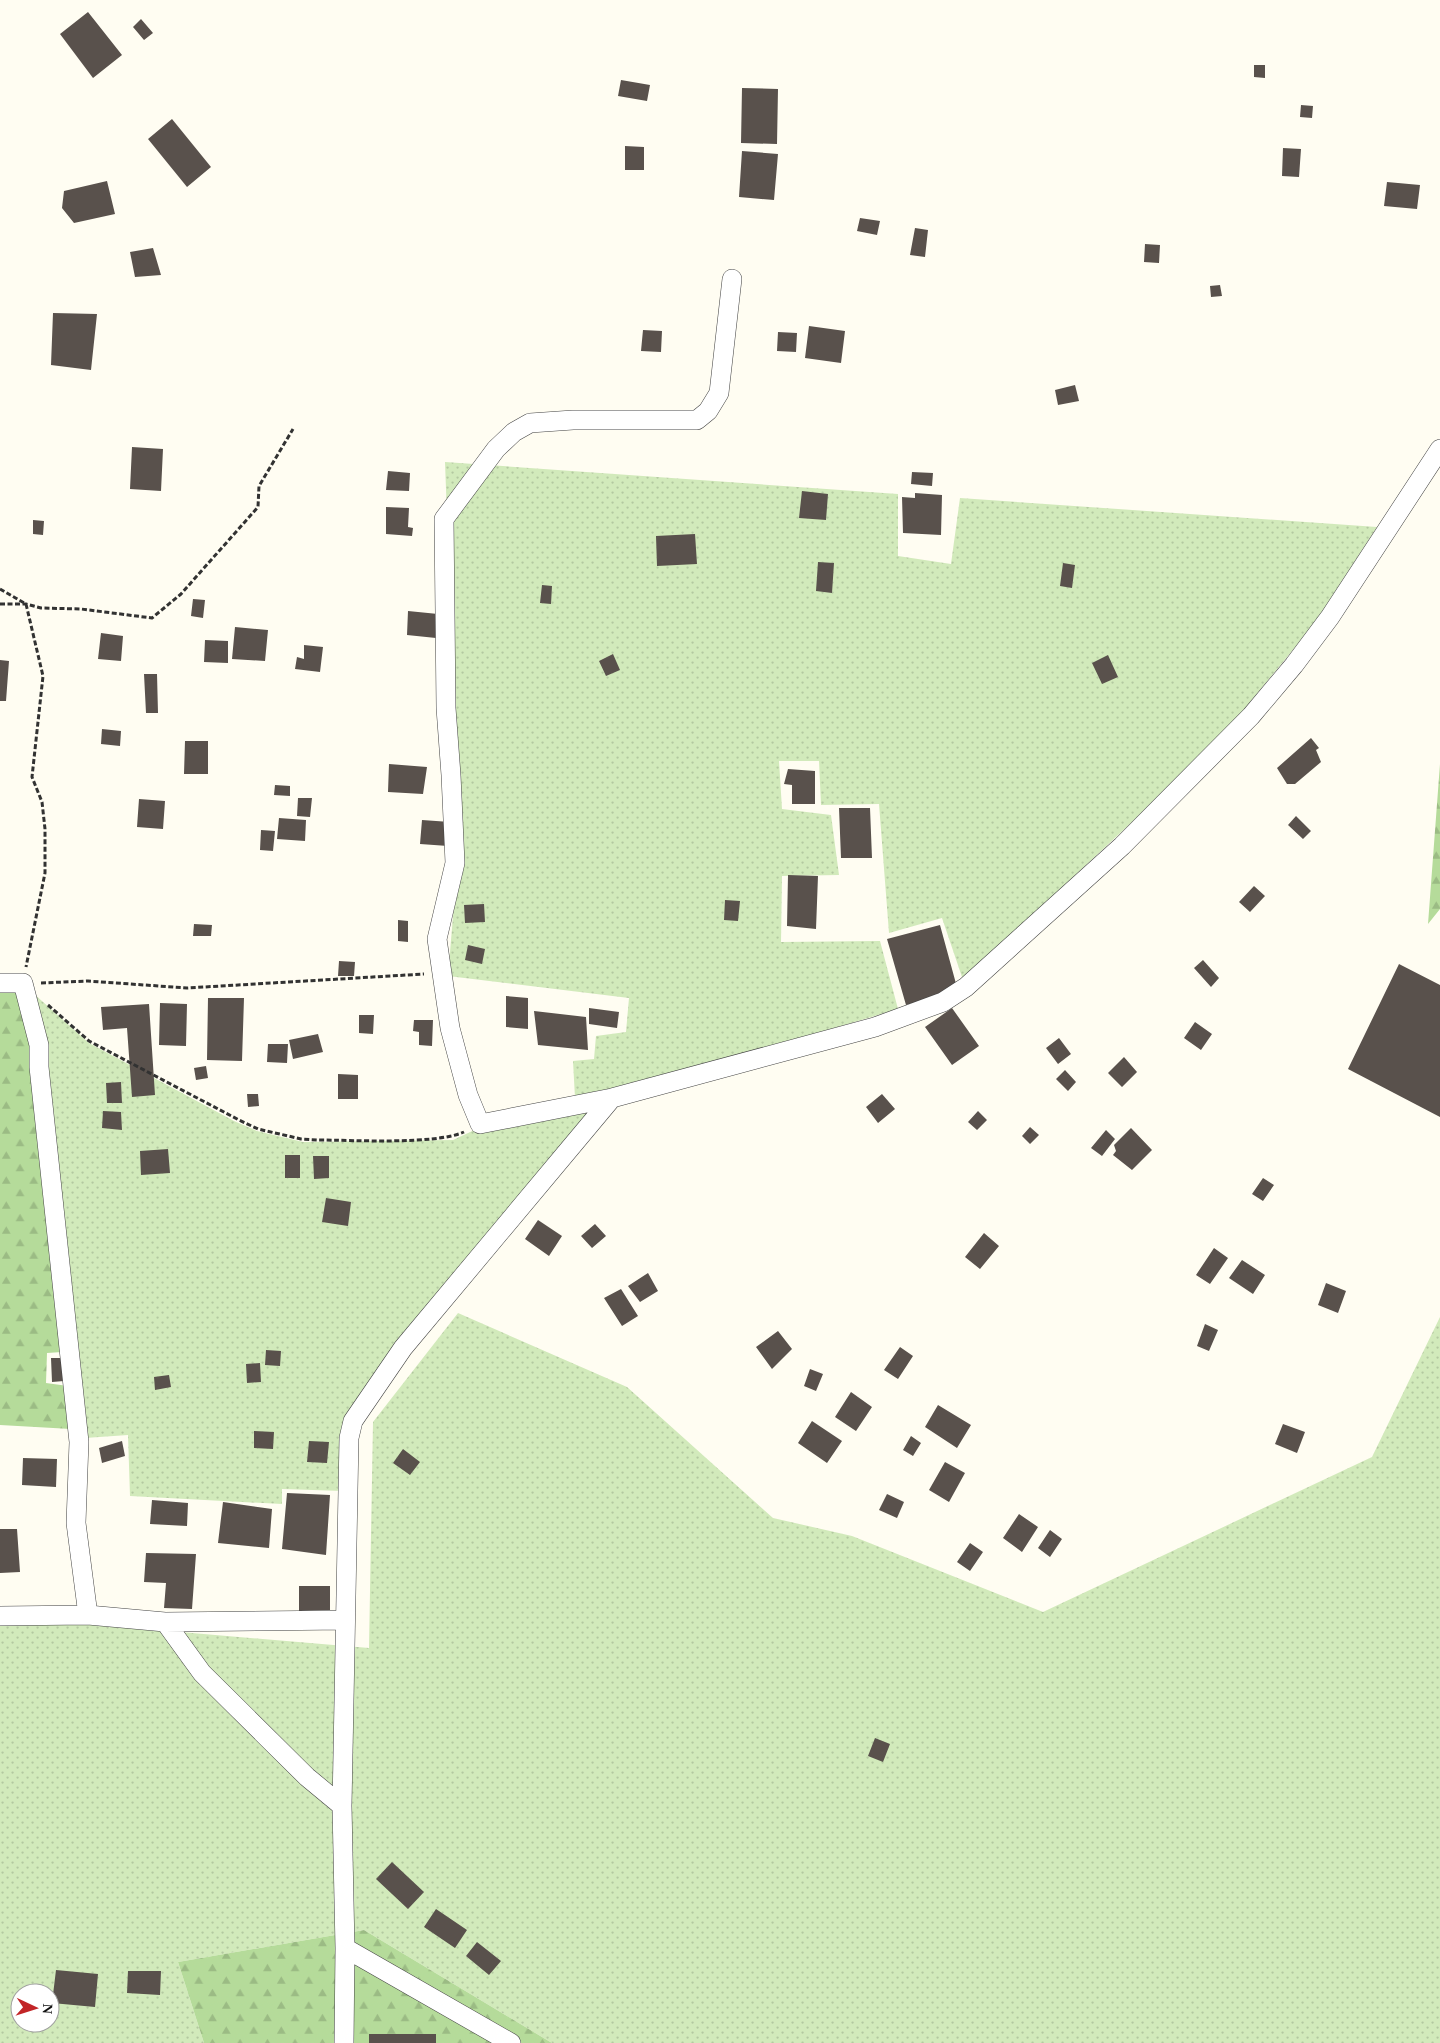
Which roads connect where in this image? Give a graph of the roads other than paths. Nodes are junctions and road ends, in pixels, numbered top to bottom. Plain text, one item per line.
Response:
1 (732, 279) dead end
2 (1440, 449) edge
3 (0, 983) edge
4 (612, 1098) junction
5 (88, 1615) junction
6 (0, 1616) edge
7 (345, 1620) junction
8 (166, 1622) junction
9 (342, 1806) junction
10 (345, 1948) junction
11 (344, 2043) edge
12 (511, 2043) edge

1 - 4 street
2 - 4 street
3 - 5 street
4 - 7 street
5 - 6 street
5 - 8 street
7 - 8 street
7 - 9 street
8 - 9 street
9 - 10 street
10 - 11 street
10 - 12 street

